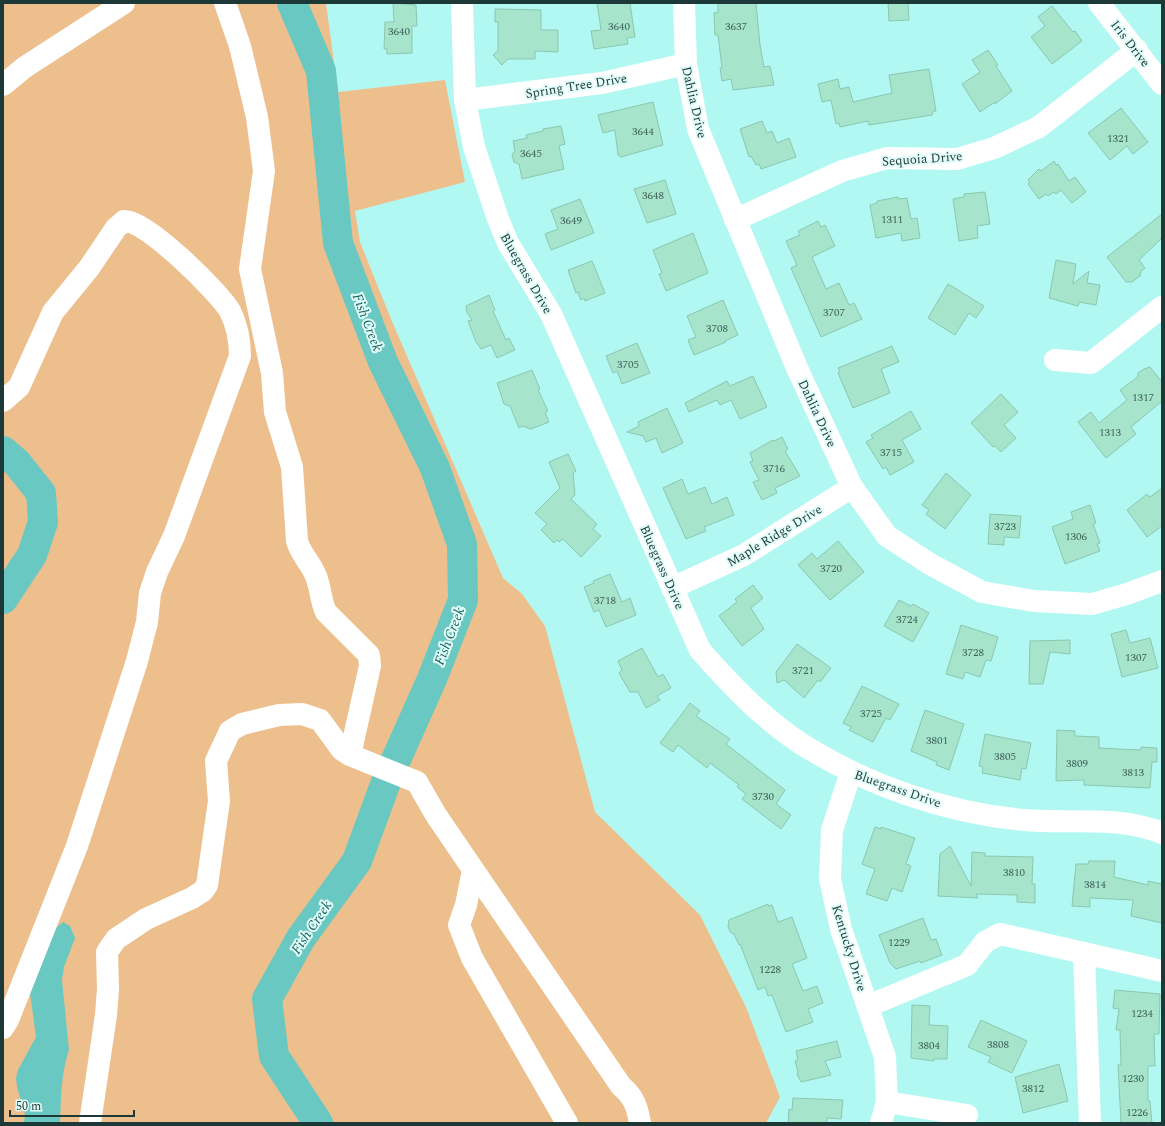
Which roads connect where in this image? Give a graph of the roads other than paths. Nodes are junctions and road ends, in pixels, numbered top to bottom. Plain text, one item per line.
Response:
1 (124, 3) edge
2 (225, 3) edge
3 (462, 3) edge
4 (684, 3) edge
5 (1099, 3) edge
6 (1137, 50) junction
7 (686, 64) junction
8 (1162, 84) edge
9 (3, 85) edge
10 (465, 100) junction
11 (735, 220) junction
12 (1162, 306) edge
13 (1055, 360) dead end
14 (3, 401) edge
15 (852, 487) junction
16 (1162, 581) edge
17 (672, 588) junction
18 (354, 757) junction
19 (851, 772) junction
20 (1162, 833) edge
21 (473, 870) junction
22 (1084, 953) junction
23 (1162, 971) edge
24 (868, 1006) junction
25 (3, 1028) edge
26 (887, 1102) junction
27 (967, 1115) dead end
28 (90, 1123) edge
29 (567, 1123) edge
30 (640, 1123) edge
31 (881, 1123) edge
32 (1090, 1123) edge

1 - 9 street
2 - 18 street
3 - 10 street, Bluegrass Drive
4 - 7 street, Dahlia Drive
5 - 6 street, Iris Drive
6 - 8 street, Iris Drive
6 - 11 street, Sequoia Drive
7 - 10 street, Spring Tree Drive
7 - 11 street, Dahlia Drive
10 - 17 street, Bluegrass Drive
11 - 15 street, Dahlia Drive
12 - 13 street
14 - 25 street
15 - 16 street, Dahlia Drive
15 - 17 street, Maple Ridge Drive
17 - 19 street, Bluegrass Drive
18 - 21 street
18 - 28 street
19 - 20 street, Bluegrass Drive
19 - 24 street, Kentucky Drive
21 - 29 street
21 - 30 street
22 - 23 street
22 - 24 street
22 - 32 street
24 - 26 street, Kentucky Drive
26 - 27 street
26 - 31 street, Kentucky Drive

